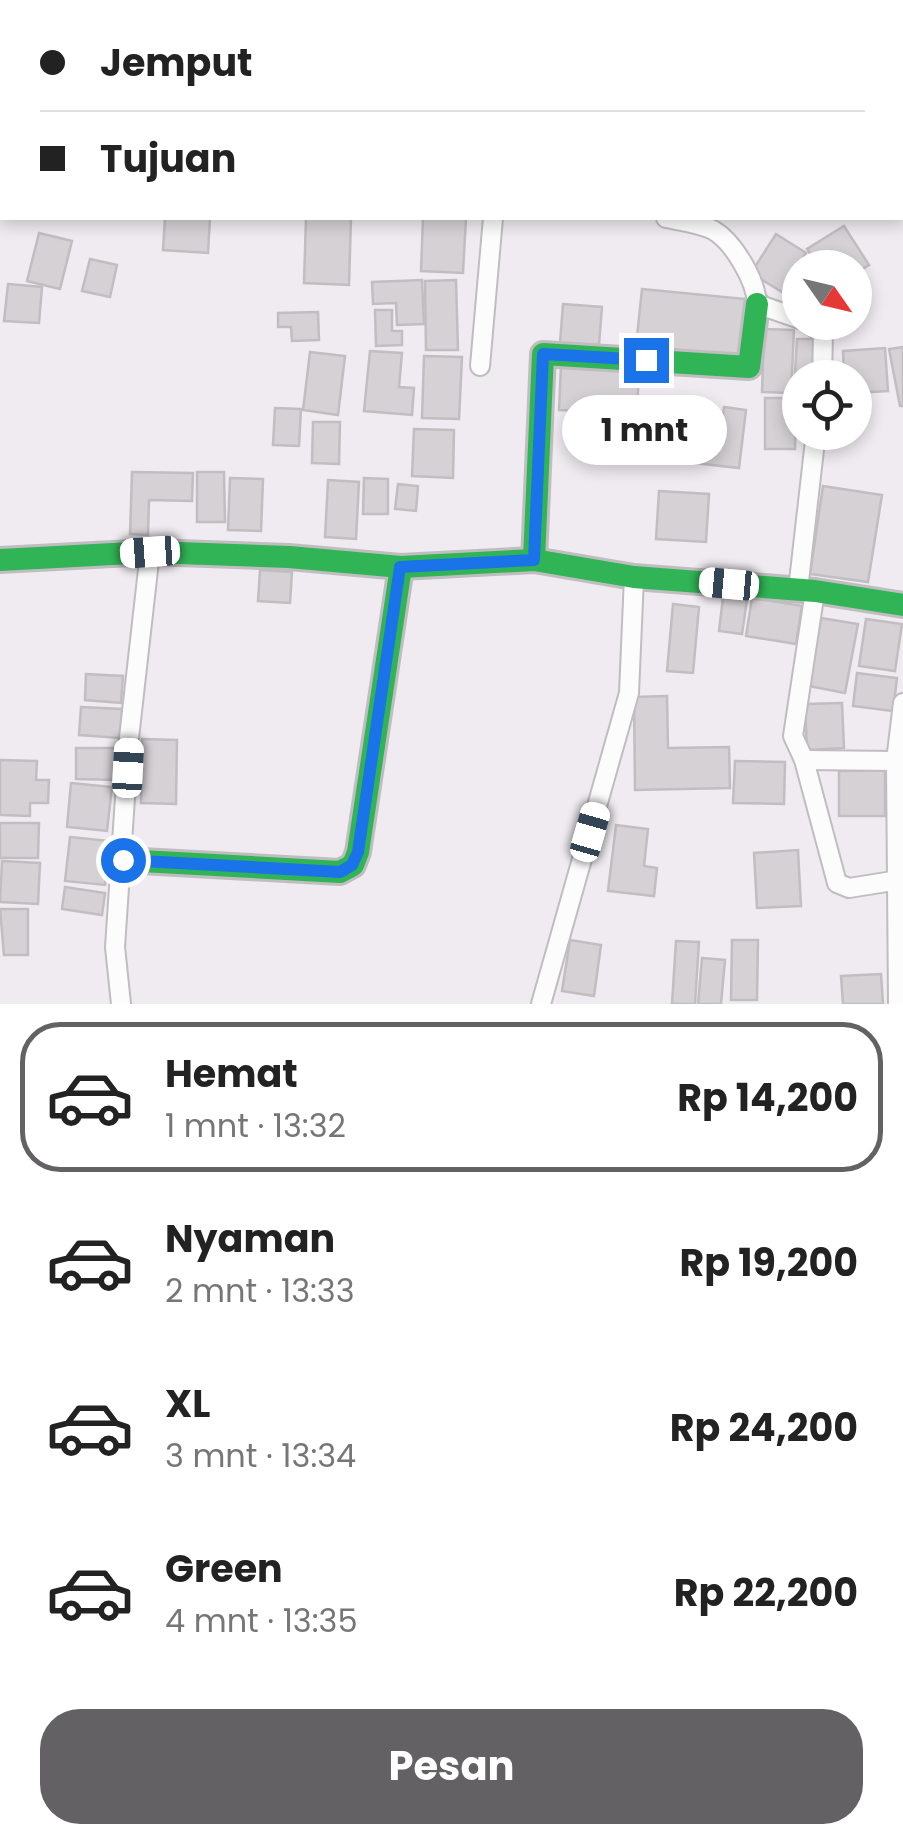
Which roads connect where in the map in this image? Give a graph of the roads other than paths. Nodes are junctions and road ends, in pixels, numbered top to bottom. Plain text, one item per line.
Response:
1 (494, 220) edge
2 (673, 220) edge
3 (758, 304) junction
4 (782, 313) edge
5 (480, 366) dead end
6 (815, 450) edge
7 (150, 552) junction
8 (0, 560) edge
9 (534, 560) junction
10 (400, 567) junction
11 (634, 577) junction
12 (807, 590) junction
13 (903, 606) edge
14 (903, 704) edge
15 (804, 760) junction
16 (896, 760) junction
17 (123, 860) junction
18 (899, 880) junction
19 (120, 1004) edge
20 (541, 1004) edge
21 (898, 1004) edge

1 - 5 street
2 - 3 street
3 - 4 street
3 - 9 street
6 - 12 street
7 - 8 street
7 - 10 street
7 - 17 street
9 - 10 street
9 - 11 street
10 - 17 street
11 - 12 street
11 - 20 street
12 - 13 street
12 - 15 street
14 - 16 street
15 - 16 street
15 - 18 street
16 - 18 street
17 - 19 street
18 - 21 street

